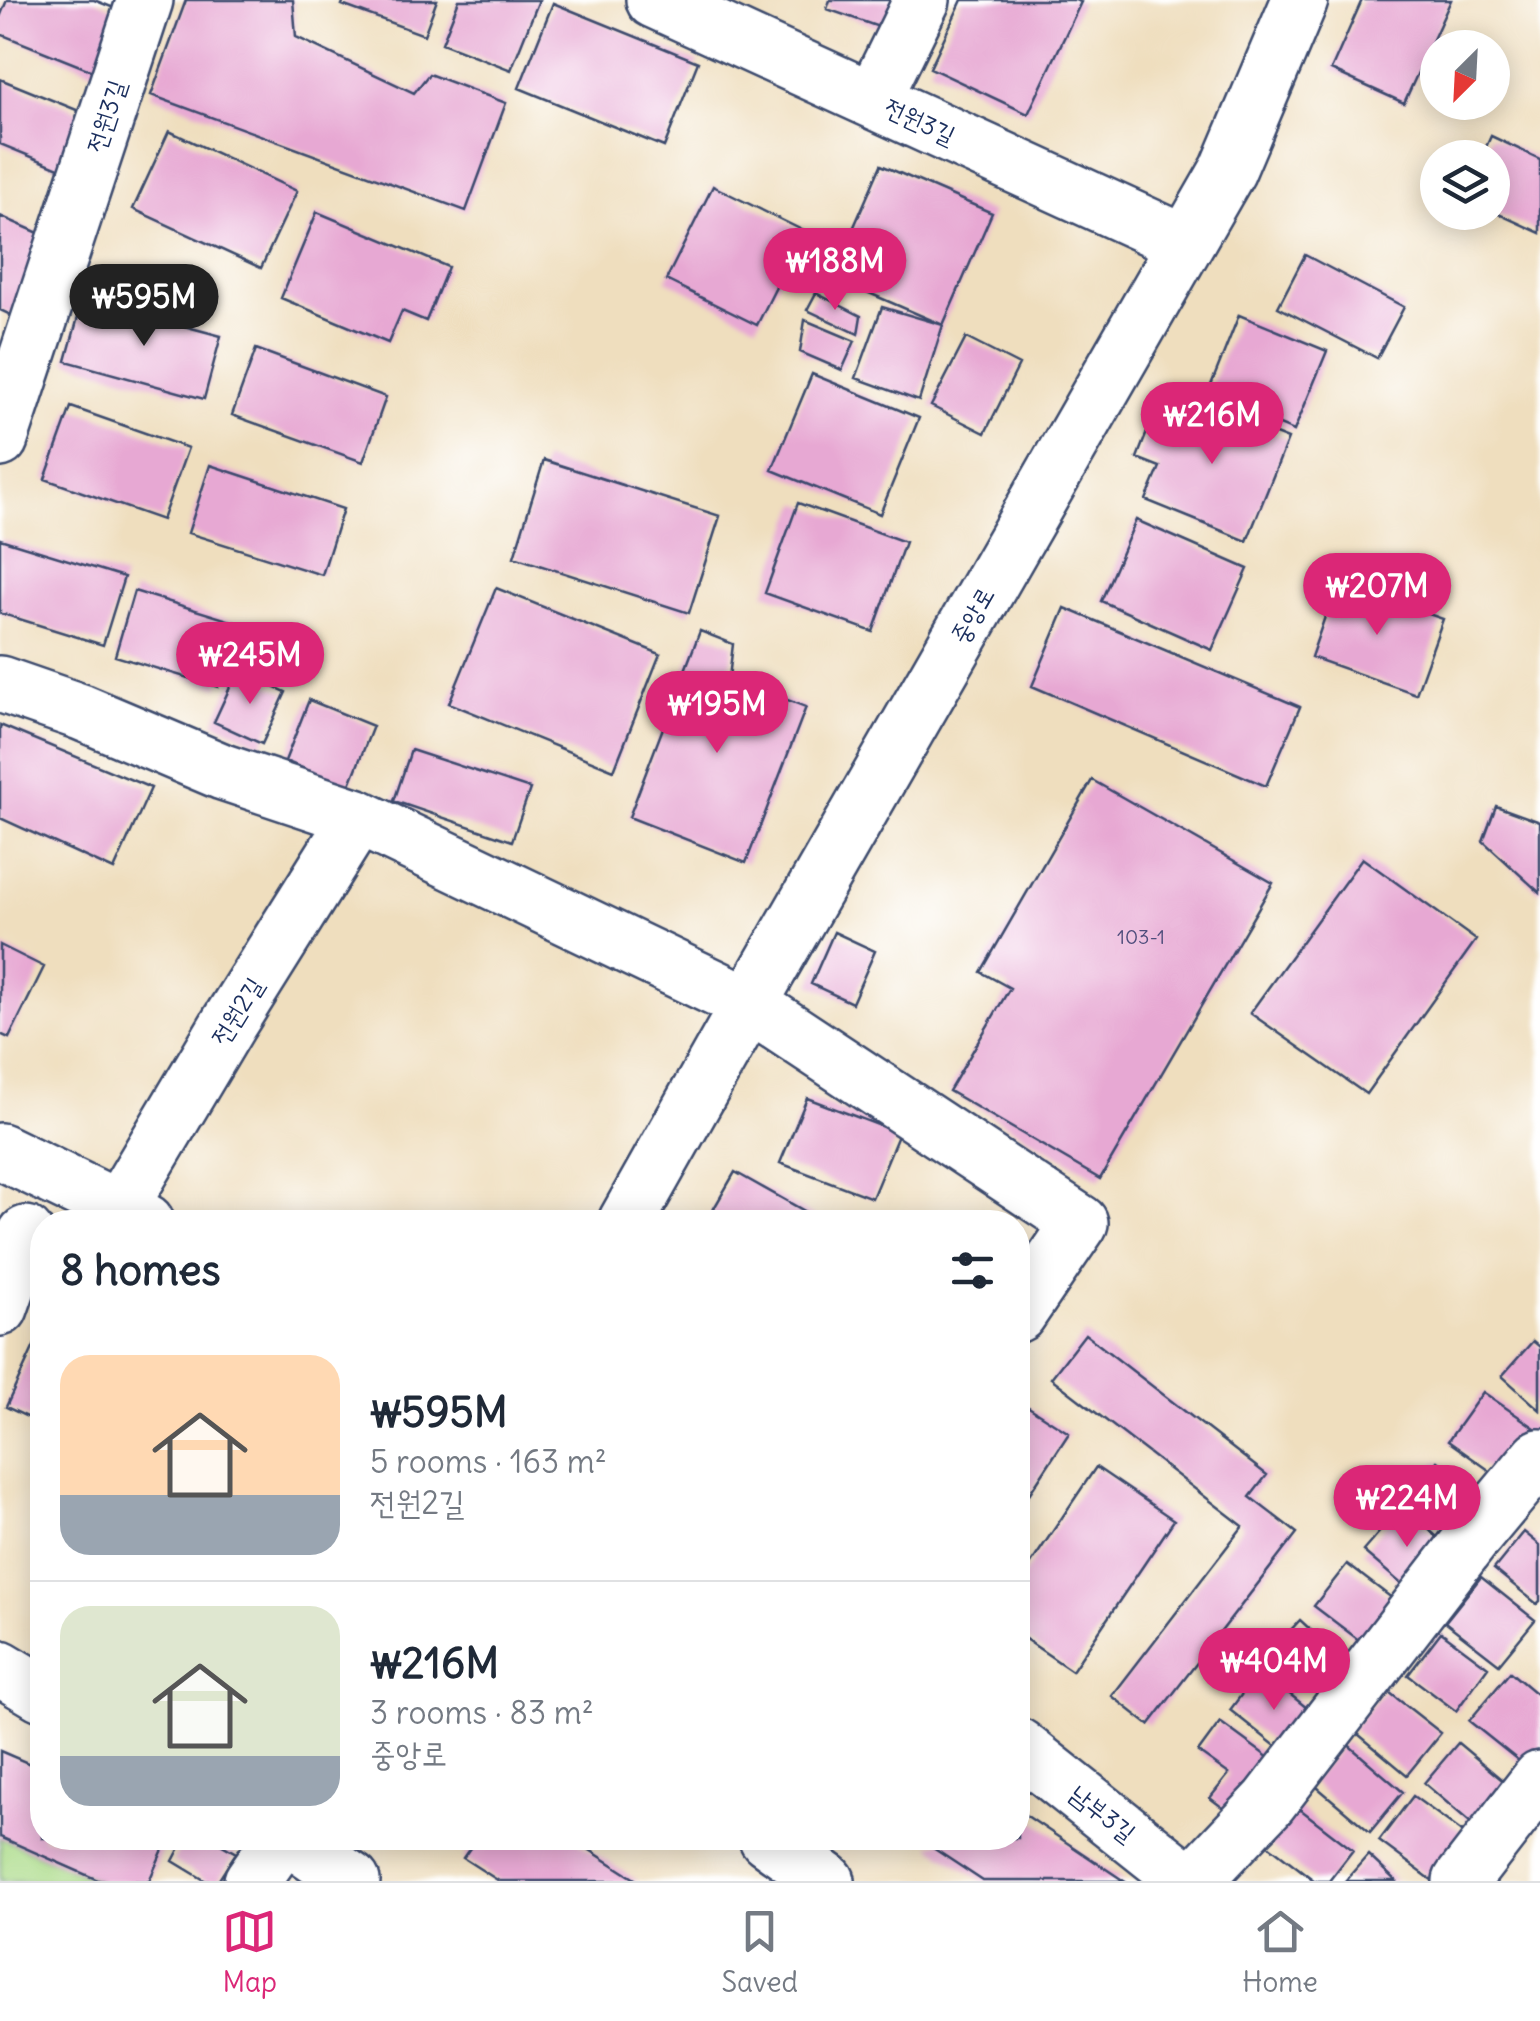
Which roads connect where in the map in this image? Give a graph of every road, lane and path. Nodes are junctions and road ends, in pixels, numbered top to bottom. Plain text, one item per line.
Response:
1 (144, 0) edge
2 (654, 0) edge
3 (922, 0) edge
4 (1284, 6) edge
5 (873, 100) junction
6 (1186, 243) junction
7 (0, 439) edge
8 (0, 684) edge
9 (358, 817) junction
10 (749, 1004) junction
11 (0, 1152) edge
12 (122, 1210) edge
13 (135, 1210) edge
14 (633, 1210) edge
15 (26, 1234) dead end
16 (1030, 1296) edge
17 (0, 1308) edge
18 (1540, 1457) edge
19 (0, 1668) edge
20 (30, 1686) edge
21 (1030, 1755) edge
22 (1540, 1779) edge
23 (274, 1850) edge
24 (307, 1850) edge
25 (784, 1850) edge
26 (252, 1881) edge
27 (352, 1881) edge
28 (827, 1881) edge
29 (1191, 1881) edge
30 (1461, 1881) edge

1 - 7 street, 전원3길
2 - 5 street, 전원3길
3 - 5 street
4 - 6 street, 중앙로
5 - 6 street, 전원3길
6 - 10 street, 중앙로
8 - 9 street
9 - 10 street
9 - 13 street, 전원2길
10 - 14 street, 중앙로
10 - 16 street
11 - 12 street
15 - 17 street
18 - 29 street
19 - 20 street
21 - 29 street, 남부3길
22 - 30 street
23 - 26 street
24 - 27 street
25 - 28 street

